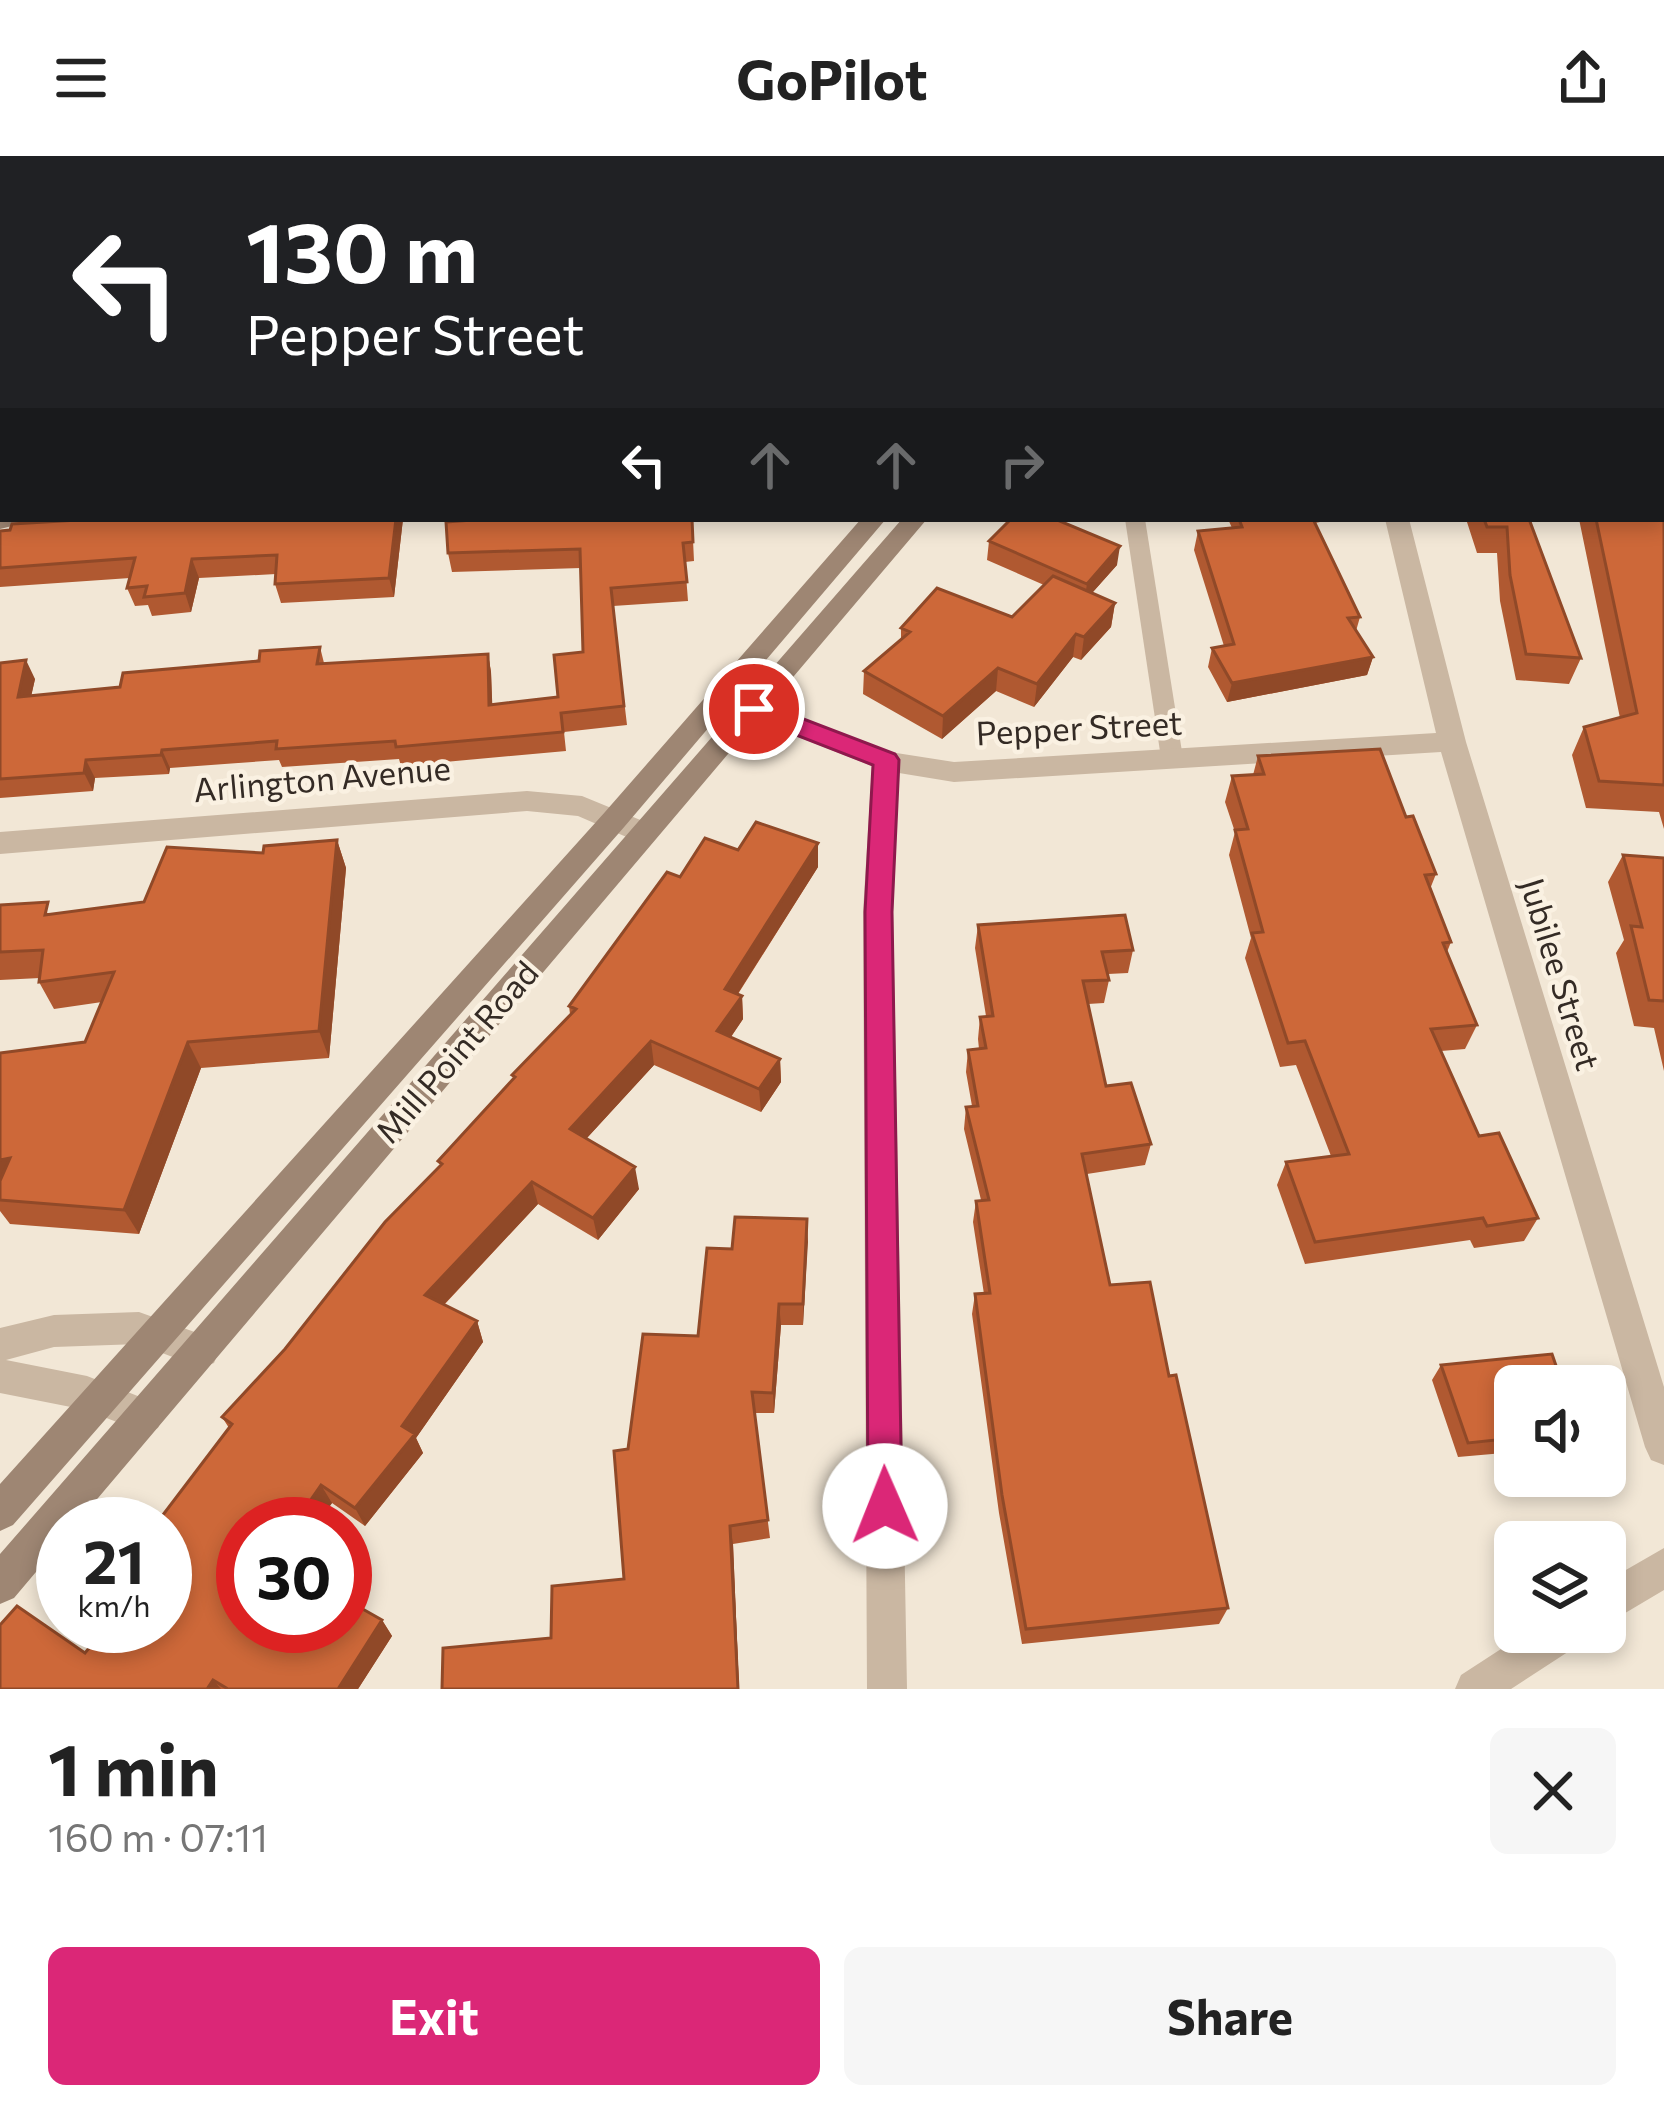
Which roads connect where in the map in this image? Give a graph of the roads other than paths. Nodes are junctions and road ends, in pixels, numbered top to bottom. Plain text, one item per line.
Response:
1 (871, 522) edge
2 (912, 522) edge
3 (1135, 522) edge
4 (1398, 522) edge
5 (722, 696) junction
6 (754, 709) junction
7 (1452, 742) junction
8 (1172, 758) junction
9 (886, 760) junction
10 (615, 819) junction
11 (645, 834) junction
12 (0, 843) edge
13 (157, 1335) junction
14 (0, 1345) edge
15 (201, 1351) junction
16 (0, 1376) edge
17 (101, 1398) junction
18 (145, 1416) junction
19 (1664, 1448) edge
20 (0, 1513) edge
21 (1664, 1567) edge
22 (0, 1585) edge
23 (1626, 1591) edge
24 (1531, 1653) edge
25 (887, 1689) edge
26 (1475, 1689) edge

1 - 5 main road, Mill Point Road
2 - 6 main road, Mill Point Road
3 - 8 lane
4 - 7 street, Jubilee Street
5 - 6 street, Pepper Street
5 - 10 main road, Mill Point Road
6 - 9 street, Pepper Street
6 - 11 main road, Mill Point Road
7 - 8 street, Pepper Street
7 - 19 street, Jubilee Street
8 - 9 street, Pepper Street
9 - 25 street
10 - 11 street, Arlington Avenue
10 - 12 street, Arlington Avenue
10 - 13 main road, Mill Point Road
11 - 15 main road, Mill Point Road
13 - 14 street
13 - 15 street
13 - 17 main road, Mill Point Road
15 - 18 main road, Mill Point Road
16 - 17 street
17 - 18 street
17 - 20 main road, Mill Point Road
18 - 22 main road, Mill Point Road
21 - 23 street
24 - 26 street

